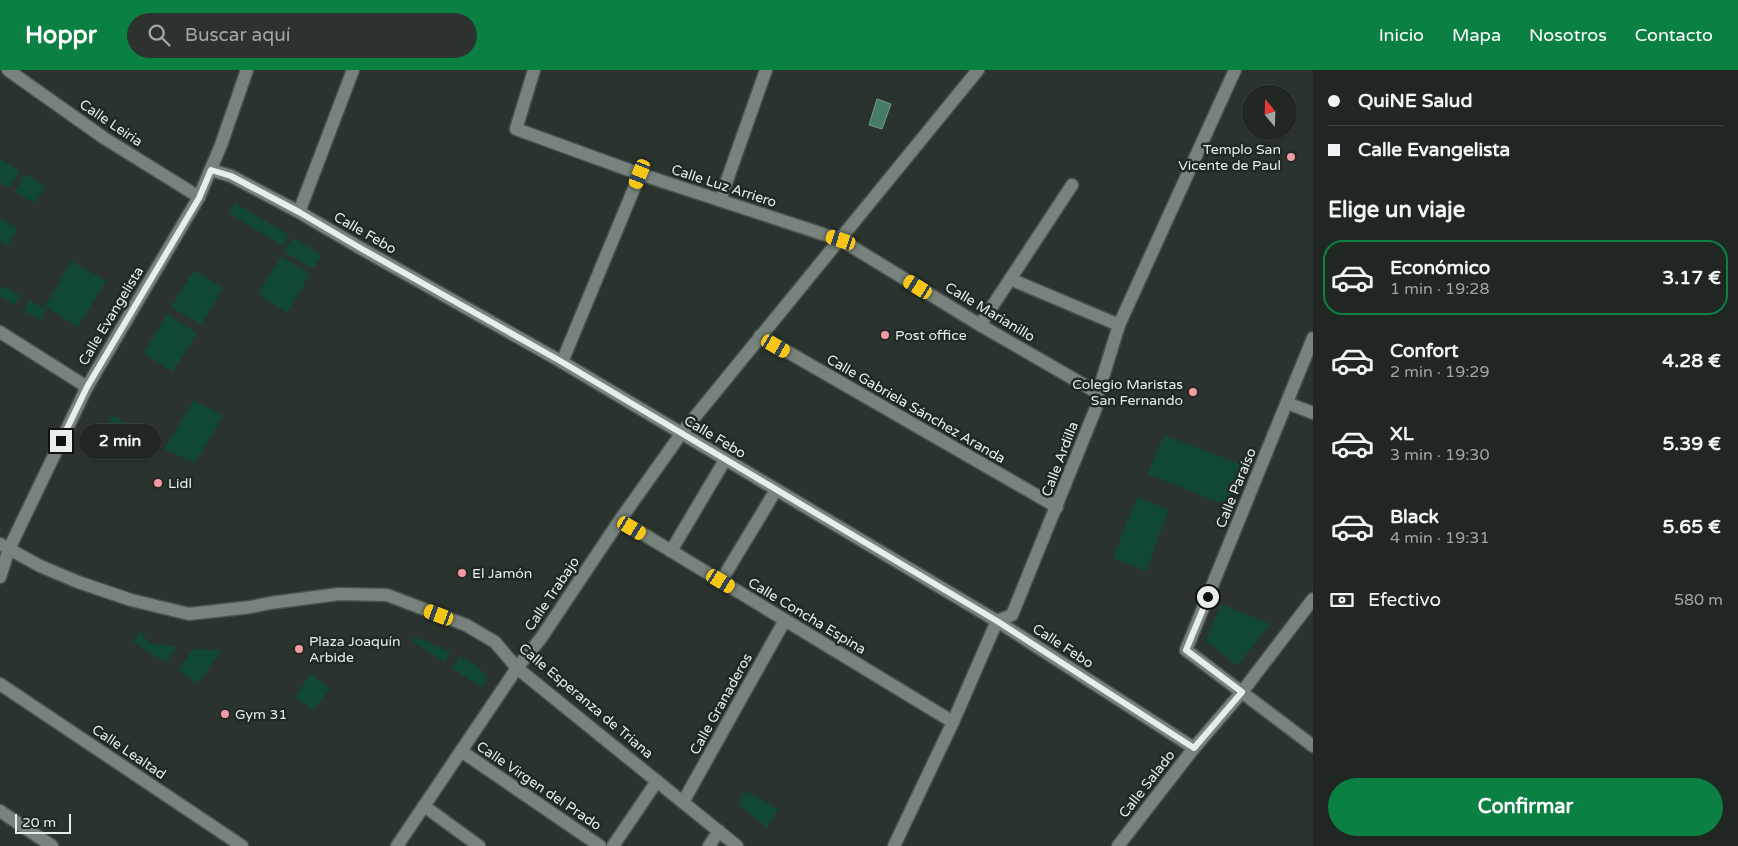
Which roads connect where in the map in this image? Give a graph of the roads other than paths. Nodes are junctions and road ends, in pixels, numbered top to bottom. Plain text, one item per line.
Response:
1 (8, 70) edge
2 (247, 70) edge
3 (353, 70) edge
4 (534, 70) edge
5 (766, 70) edge
6 (978, 70) edge
7 (1235, 70) edge
8 (211, 170) junction
9 (640, 174) junction
10 (1072, 185) dead end
11 (199, 198) junction
12 (720, 200) junction
13 (299, 212) junction
14 (841, 240) junction
15 (1010, 279) junction
16 (980, 325) junction
17 (1119, 326) junction
18 (0, 332) edge
19 (760, 336) junction
20 (1313, 338) edge
21 (562, 362) junction
22 (87, 387) junction
23 (1098, 394) junction
24 (1287, 403) junction
25 (1313, 413) edge
26 (681, 434) junction
27 (725, 460) junction
28 (776, 490) junction
29 (1057, 507) junction
30 (620, 520) junction
31 (5, 546) edge
32 (671, 551) junction
33 (0, 577) edge
34 (721, 581) junction
35 (1313, 599) edge
36 (785, 620) junction
37 (997, 621) junction
38 (517, 668) junction
39 (0, 684) edge
40 (1242, 692) junction
41 (954, 722) junction
42 (1313, 746) edge
43 (1194, 748) junction
44 (461, 751) junction
45 (657, 781) junction
46 (683, 802) junction
47 (424, 806) junction
48 (0, 811) edge
49 (720, 831) junction
50 (52, 846) edge
51 (242, 846) edge
52 (397, 846) edge
53 (479, 846) edge
54 (600, 846) edge
55 (613, 846) edge
56 (709, 846) edge
57 (737, 846) edge
58 (894, 846) edge
59 (1118, 846) edge

1 - 11 street, Calle Leiria
2 - 8 street, Calle Evangelista
3 - 13 street
4 - 9 street, Calle Luz Arriero
5 - 12 street
6 - 14 street, Calle Trabajo
7 - 17 street, Calle Ardilla
8 - 11 street, Calle Evangelista
8 - 13 street, Calle Febo
9 - 12 street, Calle Luz Arriero
9 - 21 street
10 - 15 street
11 - 22 street, Calle Evangelista
12 - 14 street, Calle Luz Arriero
13 - 21 street, Calle Febo
14 - 16 street, Calle Marianillo
14 - 19 street, Calle Trabajo
15 - 16 street
15 - 17 street
16 - 23 street, Calle Marianillo
17 - 23 street, Calle Ardilla
18 - 22 street
19 - 26 street, Calle Trabajo
19 - 29 street, Calle Gabriela Sánchez Aranda
20 - 24 street, Calle Paraíso
21 - 26 street, Calle Febo
22 - 31 street, Calle Evangelista
23 - 29 street, Calle Ardilla
24 - 25 street
24 - 40 street, Calle Paraíso
26 - 27 street, Calle Febo
26 - 30 street, Calle Trabajo
27 - 28 street, Calle Febo
27 - 32 street
28 - 34 street
28 - 37 street, Calle Febo
29 - 37 street, Calle Ardilla
30 - 32 street, Calle Concha Espina
30 - 38 street, Calle Trabajo
31 - 33 street, Calle Evangelista
31 - 38 street, Calle Esperanza de Triana
32 - 34 street, Calle Concha Espina
34 - 36 street, Calle Concha Espina
35 - 40 street, Calle Salado
36 - 41 street, Calle Concha Espina
36 - 46 street, Calle Granaderos
37 - 41 street
37 - 43 street, Calle Febo
38 - 44 street, Calle Trabajo
38 - 45 street, Calle Esperanza de Triana
39 - 51 street, Calle Lealtad
40 - 42 street
40 - 43 street, Calle Salado
41 - 58 street
43 - 59 street, Calle Salado
44 - 47 street, Calle Trabajo
44 - 54 street, Calle Virgen del Prado
45 - 46 street, Calle Esperanza de Triana
45 - 55 street
46 - 49 street, Calle Esperanza de Triana
47 - 52 street, Calle Trabajo
47 - 53 street
48 - 50 street
49 - 56 street
49 - 57 street, Calle Esperanza de Triana

